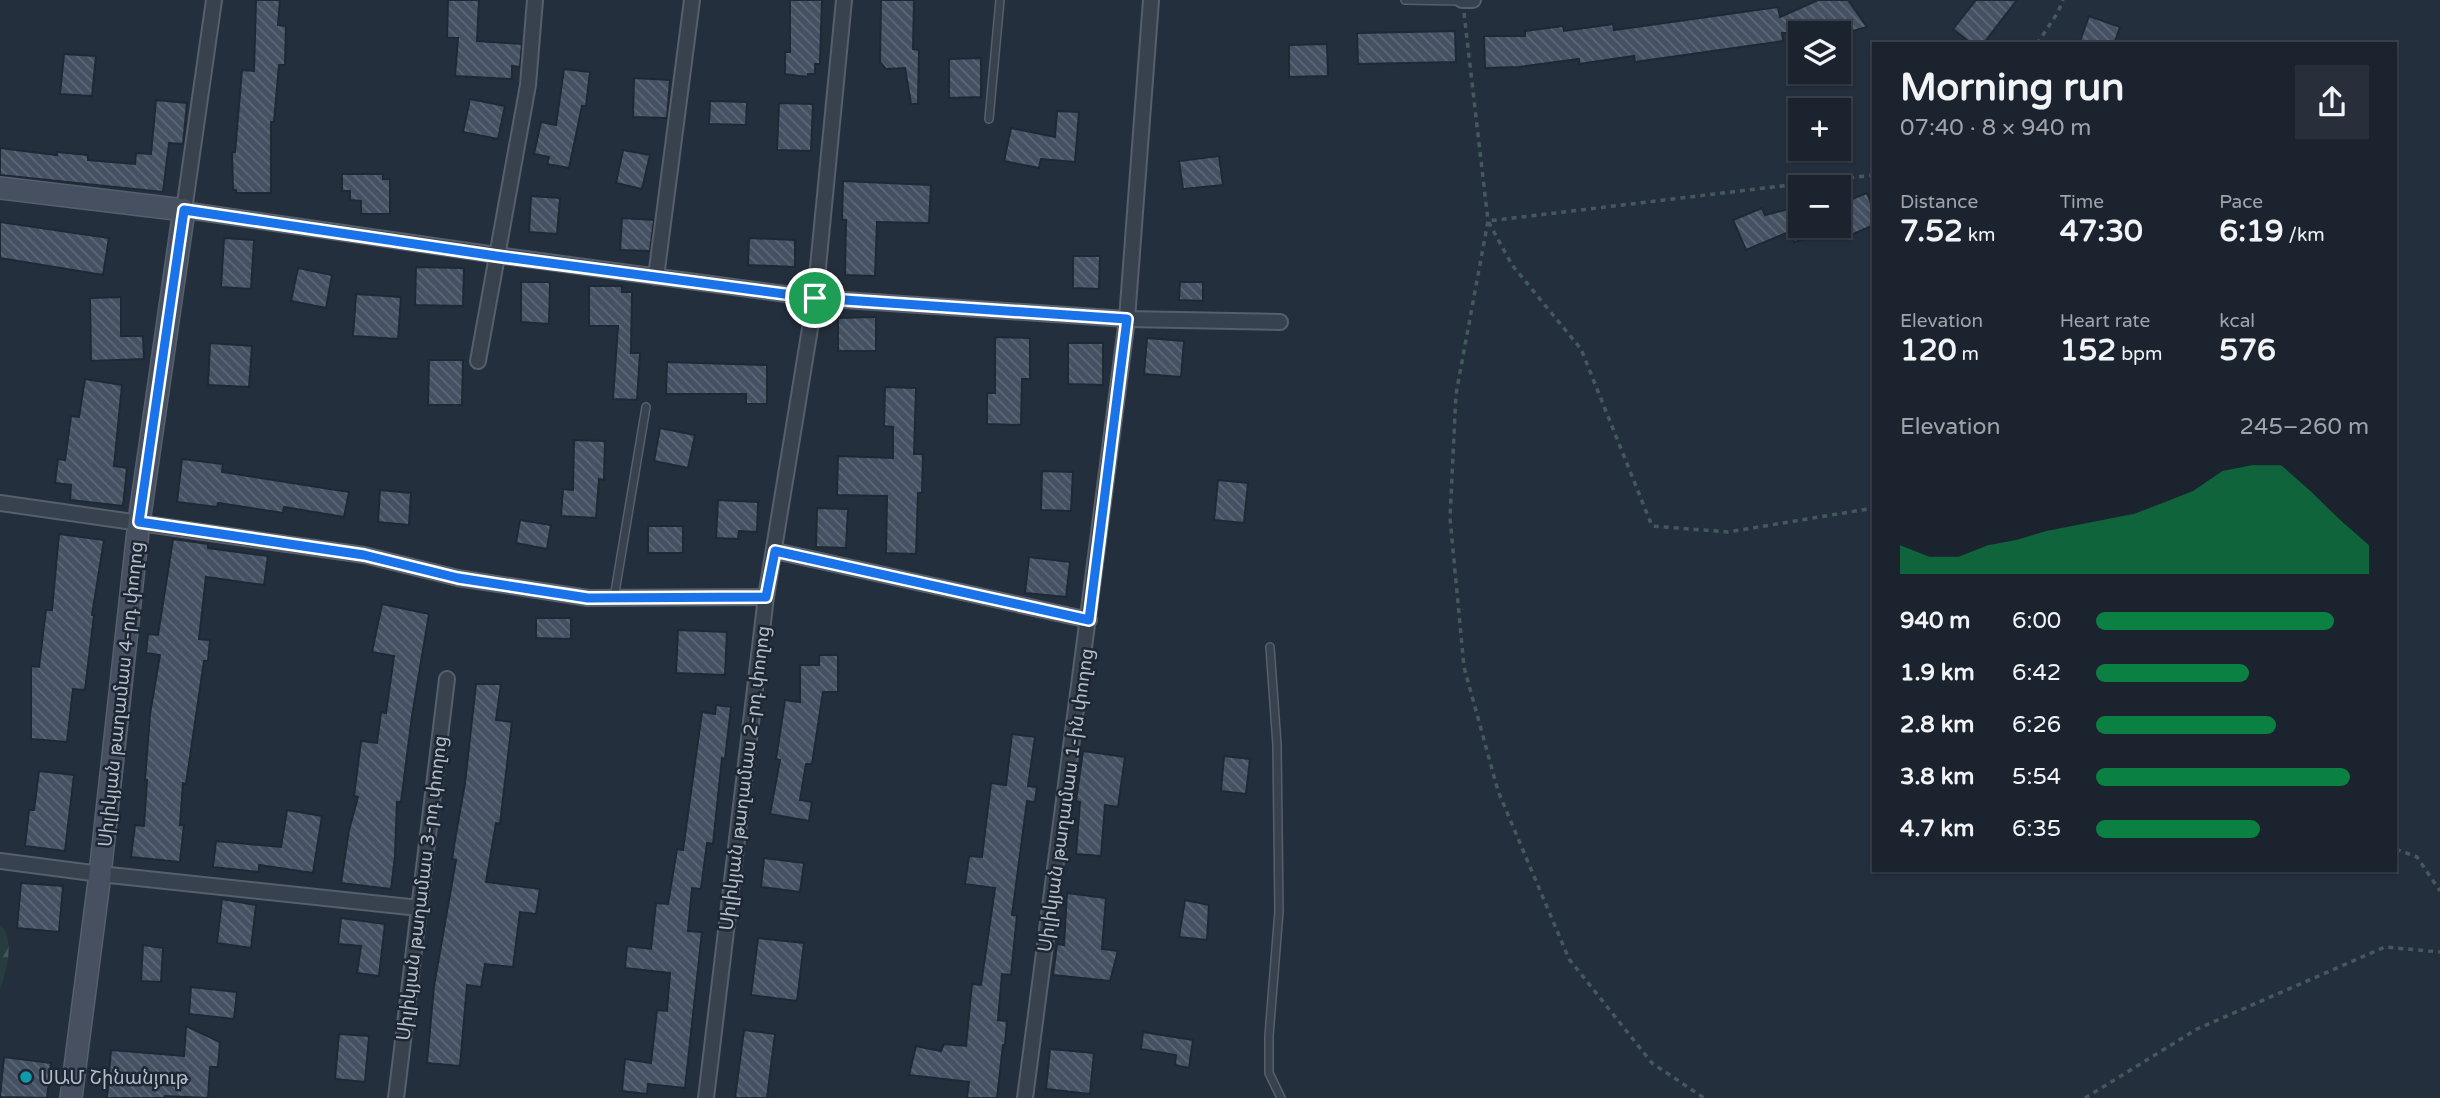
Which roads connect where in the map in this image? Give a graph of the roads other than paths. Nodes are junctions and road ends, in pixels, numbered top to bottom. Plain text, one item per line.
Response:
1 (214, 0) edge
2 (535, 0) edge
3 (692, 0) edge
4 (844, 0) edge
5 (1000, 0) edge
6 (1152, 0) edge
7 (1405, 0) edge
8 (1462, 0) edge
9 (1473, 0) edge
10 (989, 119) dead end
11 (0, 188) edge
12 (184, 210) junction
13 (496, 256) junction
14 (656, 277) junction
15 (815, 298) junction
16 (1127, 319) junction
17 (1280, 322) dead end
18 (478, 361) dead end
19 (646, 407) dead end
20 (0, 503) edge
21 (139, 522) junction
22 (775, 551) junction
23 (766, 597) junction
24 (614, 598) junction
25 (1089, 620) junction
26 (1270, 647) dead end
27 (447, 679) dead end
28 (0, 861) edge
29 (100, 874) junction
30 (419, 908) junction
31 (71, 1098) edge
32 (396, 1098) edge
33 (706, 1098) edge
34 (1026, 1098) edge
35 (1281, 1098) edge

1 - 12 street, Սիլիկյան թաղամաս 4-րդ փողոց
2 - 13 street
3 - 14 street
4 - 15 street, Սիլիկյան թաղամաս 2-րդ փողոց
5 - 10 lane
6 - 16 street, Սիլիկյան թաղամաս 1-ին փողոց
7 - 8 lane
8 - 9 street
11 - 12 main road
12 - 13 street
12 - 21 main road, Սիլիկյան թաղամաս 4-րդ փողոց
13 - 14 street
13 - 18 street
14 - 15 street
15 - 16 street
15 - 22 street, Սիլիկյան թաղամաս 2-րդ փողոց
16 - 17 street
16 - 25 street, Սիլիկյան թաղամաս 1-ին փողոց
19 - 24 lane
20 - 21 street
21 - 24 street
21 - 29 main road, Սիլիկյան թաղամաս 4-րդ փողոց
22 - 23 street, Սիլիկյան թաղամաս 2-րդ փողոց
22 - 25 street
23 - 24 street
23 - 33 street, Սիլիկյան թաղամաս 2-րդ փողոց
25 - 34 street, Սիլիկյան թաղամաս 1-ին փողոց
26 - 35 lane
27 - 30 street, Սիլիկյան թաղամաս 3-րդ փողոց
28 - 29 street
29 - 30 street
29 - 31 main road, Սիլիկյան թաղամաս 4-րդ փողոց
30 - 32 street, Սիլիկյան թաղամաս 3-րդ փողոց

